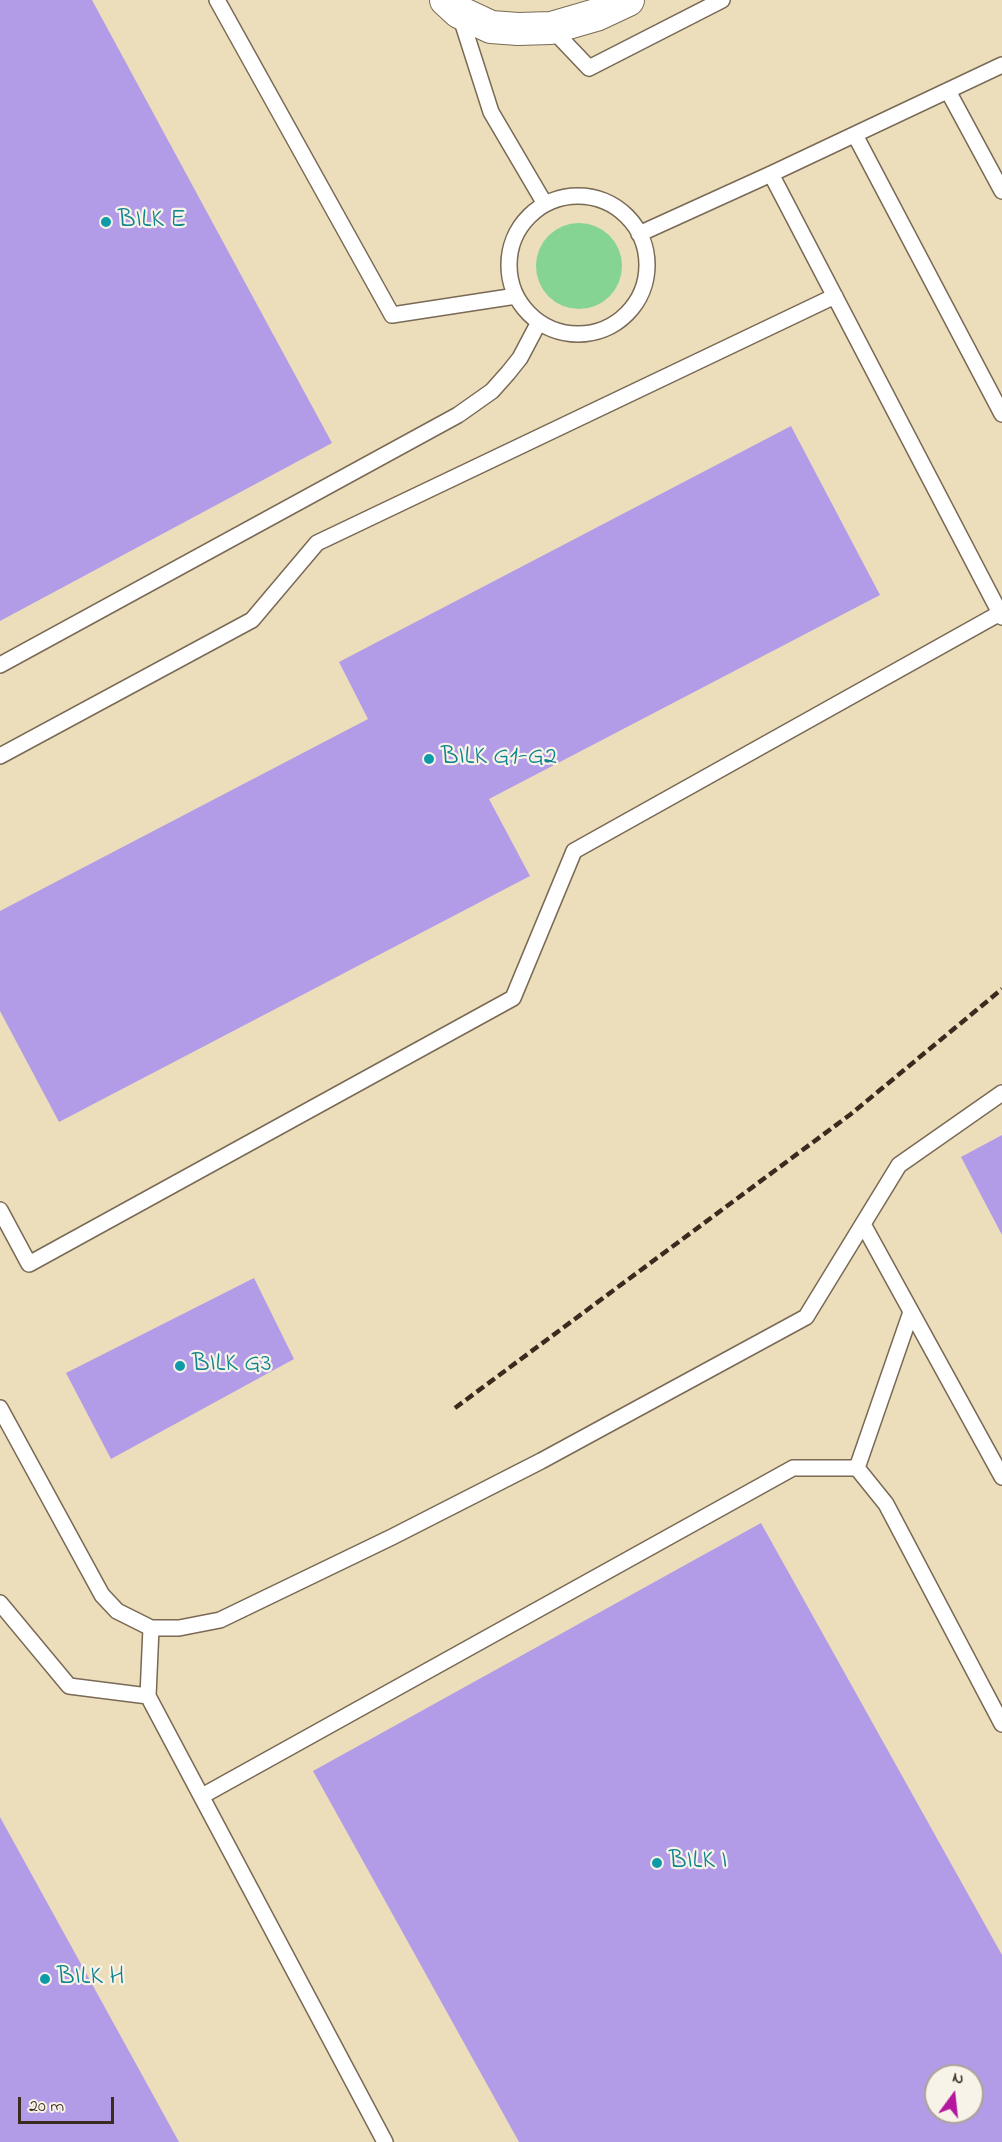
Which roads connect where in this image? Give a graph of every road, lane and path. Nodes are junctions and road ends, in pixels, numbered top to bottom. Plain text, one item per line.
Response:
1 (217, 0) edge
2 (628, 0) edge
3 (722, 0) edge
4 (452, 6) edge
5 (551, 28) junction
6 (1002, 65) edge
7 (948, 91) junction
8 (855, 135) junction
9 (771, 174) junction
10 (1002, 191) edge
11 (545, 204) junction
12 (639, 234) junction
13 (516, 296) junction
14 (835, 296) junction
15 (539, 322) junction
16 (1002, 414) edge
17 (1001, 615) edge
18 (0, 665) edge
19 (0, 756) edge
20 (1002, 1094) edge
21 (0, 1210) edge
22 (863, 1224) junction
23 (911, 1312) junction
24 (0, 1408) edge
25 (857, 1468) junction
26 (1002, 1478) edge
27 (0, 1603) edge
28 (152, 1628) junction
29 (148, 1696) junction
30 (1002, 1724) edge
31 (202, 1796) junction
32 (385, 2142) edge

1 - 13 lane
2 - 5 street
3 - 5 lane
4 - 5 street
4 - 11 lane
6 - 7 lane
7 - 8 lane
7 - 10 lane
8 - 9 lane
8 - 16 lane
9 - 12 lane
9 - 14 lane
11 - 12 lane
11 - 13 lane
12 - 15 lane
13 - 15 lane
14 - 17 lane
14 - 19 lane
15 - 18 lane
17 - 21 lane
20 - 22 lane
22 - 23 lane
22 - 28 lane
23 - 25 lane
23 - 26 lane
24 - 28 lane
25 - 30 lane
25 - 31 lane
27 - 29 lane
28 - 29 lane
29 - 31 lane
31 - 32 lane

